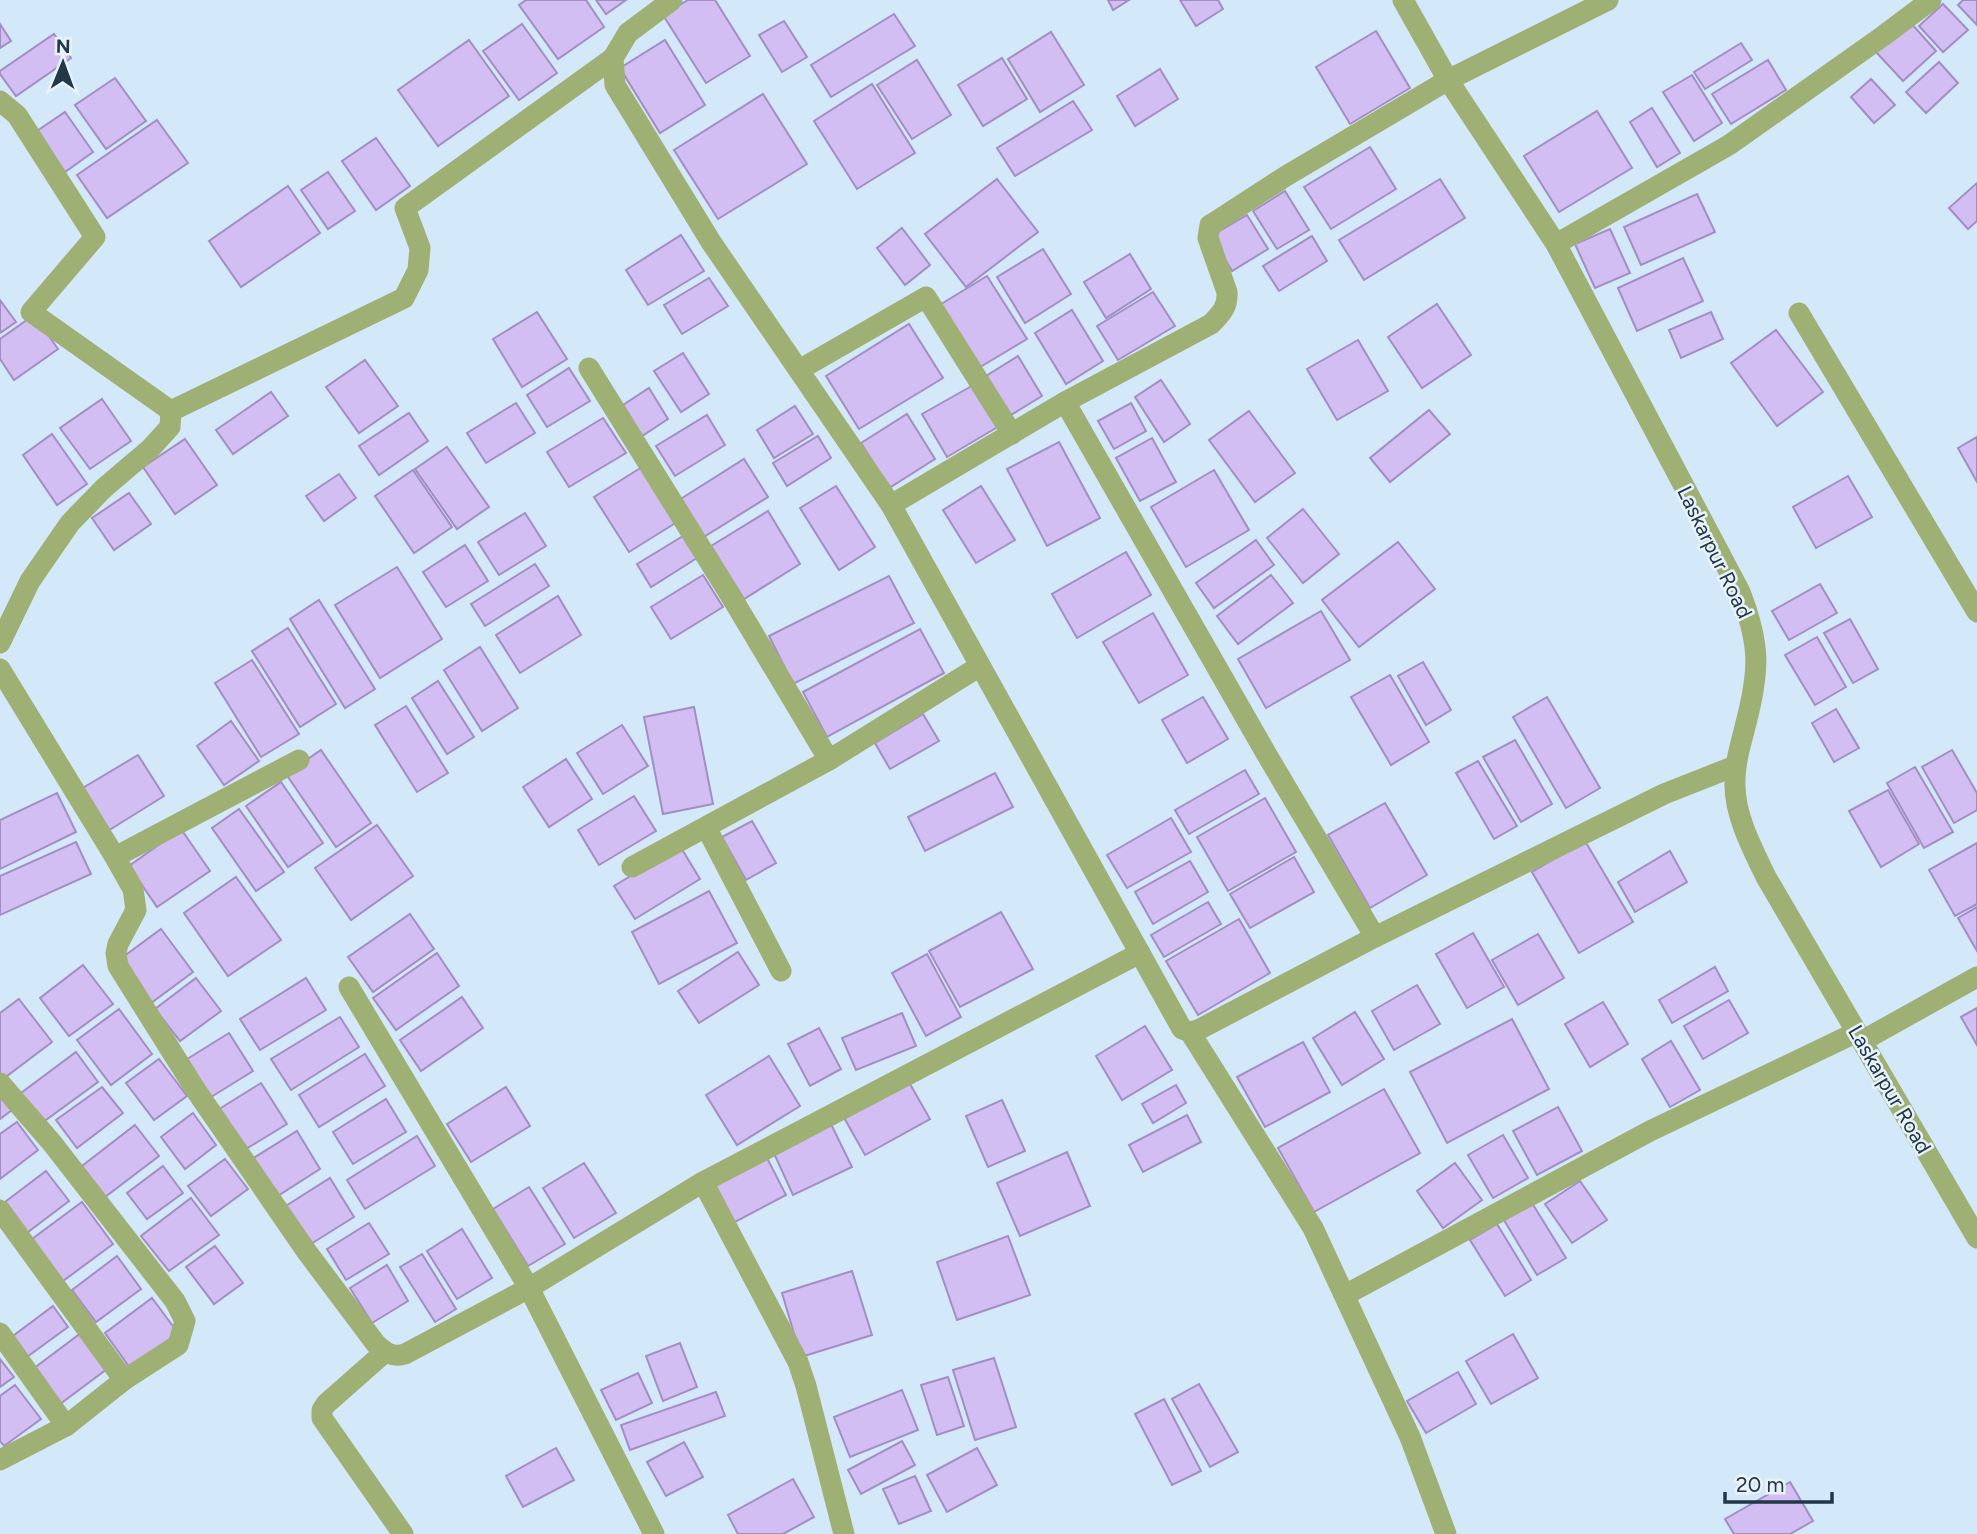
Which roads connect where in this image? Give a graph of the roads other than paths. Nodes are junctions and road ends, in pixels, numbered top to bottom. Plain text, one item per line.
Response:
1 (671, 0) edge
2 (1403, 0) edge
3 (1608, 0) edge
4 (1931, 0) edge
5 (613, 58) junction
6 (1448, 80) junction
7 (2, 106) edge
8 (1556, 244) junction
9 (1799, 313) dead end
10 (589, 368) dead end
11 (800, 370) junction
12 (1065, 402) junction
13 (171, 411) junction
14 (1012, 434) junction
15 (891, 505) junction
16 (1977, 612) edge
17 (0, 643) edge
18 (980, 666) junction
19 (0, 669) edge
20 (299, 760) dead end
21 (829, 760) junction
22 (1735, 766) junction
23 (706, 827) junction
24 (115, 857) junction
25 (632, 867) dead end
26 (1374, 937) junction
27 (1140, 953) junction
28 (781, 971) dead end
29 (1977, 977) edge
30 (349, 987) dead end
31 (1190, 1032) junction
32 (1859, 1037) junction
33 (0, 1083) edge
34 (703, 1182) junction
35 (0, 1210) edge
36 (1977, 1238) edge
37 (528, 1288) junction
38 (1345, 1295) junction
39 (0, 1333) edge
40 (385, 1352) junction
41 (124, 1380) junction
42 (66, 1426) junction
43 (0, 1460) edge
44 (404, 1534) edge
45 (654, 1534) edge
46 (844, 1534) edge
47 (1446, 1534) edge

1 - 5 street
2 - 6 street, Laskarpur Road
3 - 6 street
4 - 8 street
5 - 11 street
5 - 13 street
6 - 8 street, Laskarpur Road
6 - 12 street
7 - 13 street
8 - 22 street, Laskarpur Road
9 - 16 street
10 - 21 street
11 - 14 street
11 - 15 street
12 - 14 street
12 - 26 street
13 - 17 street
14 - 15 street
15 - 18 street
18 - 21 street
18 - 27 street
19 - 24 street
20 - 24 street
21 - 23 street
22 - 26 street
22 - 32 street, Laskarpur Road
23 - 25 street
23 - 28 street
24 - 40 street
26 - 31 street
27 - 31 street
27 - 34 street
29 - 32 street
30 - 37 street
31 - 38 street
32 - 36 street, Laskarpur Road
32 - 38 street
33 - 41 street
34 - 37 street
34 - 46 street
35 - 41 street
37 - 40 street
37 - 45 street
38 - 47 street
39 - 42 street
40 - 44 street
41 - 42 street
42 - 43 street

